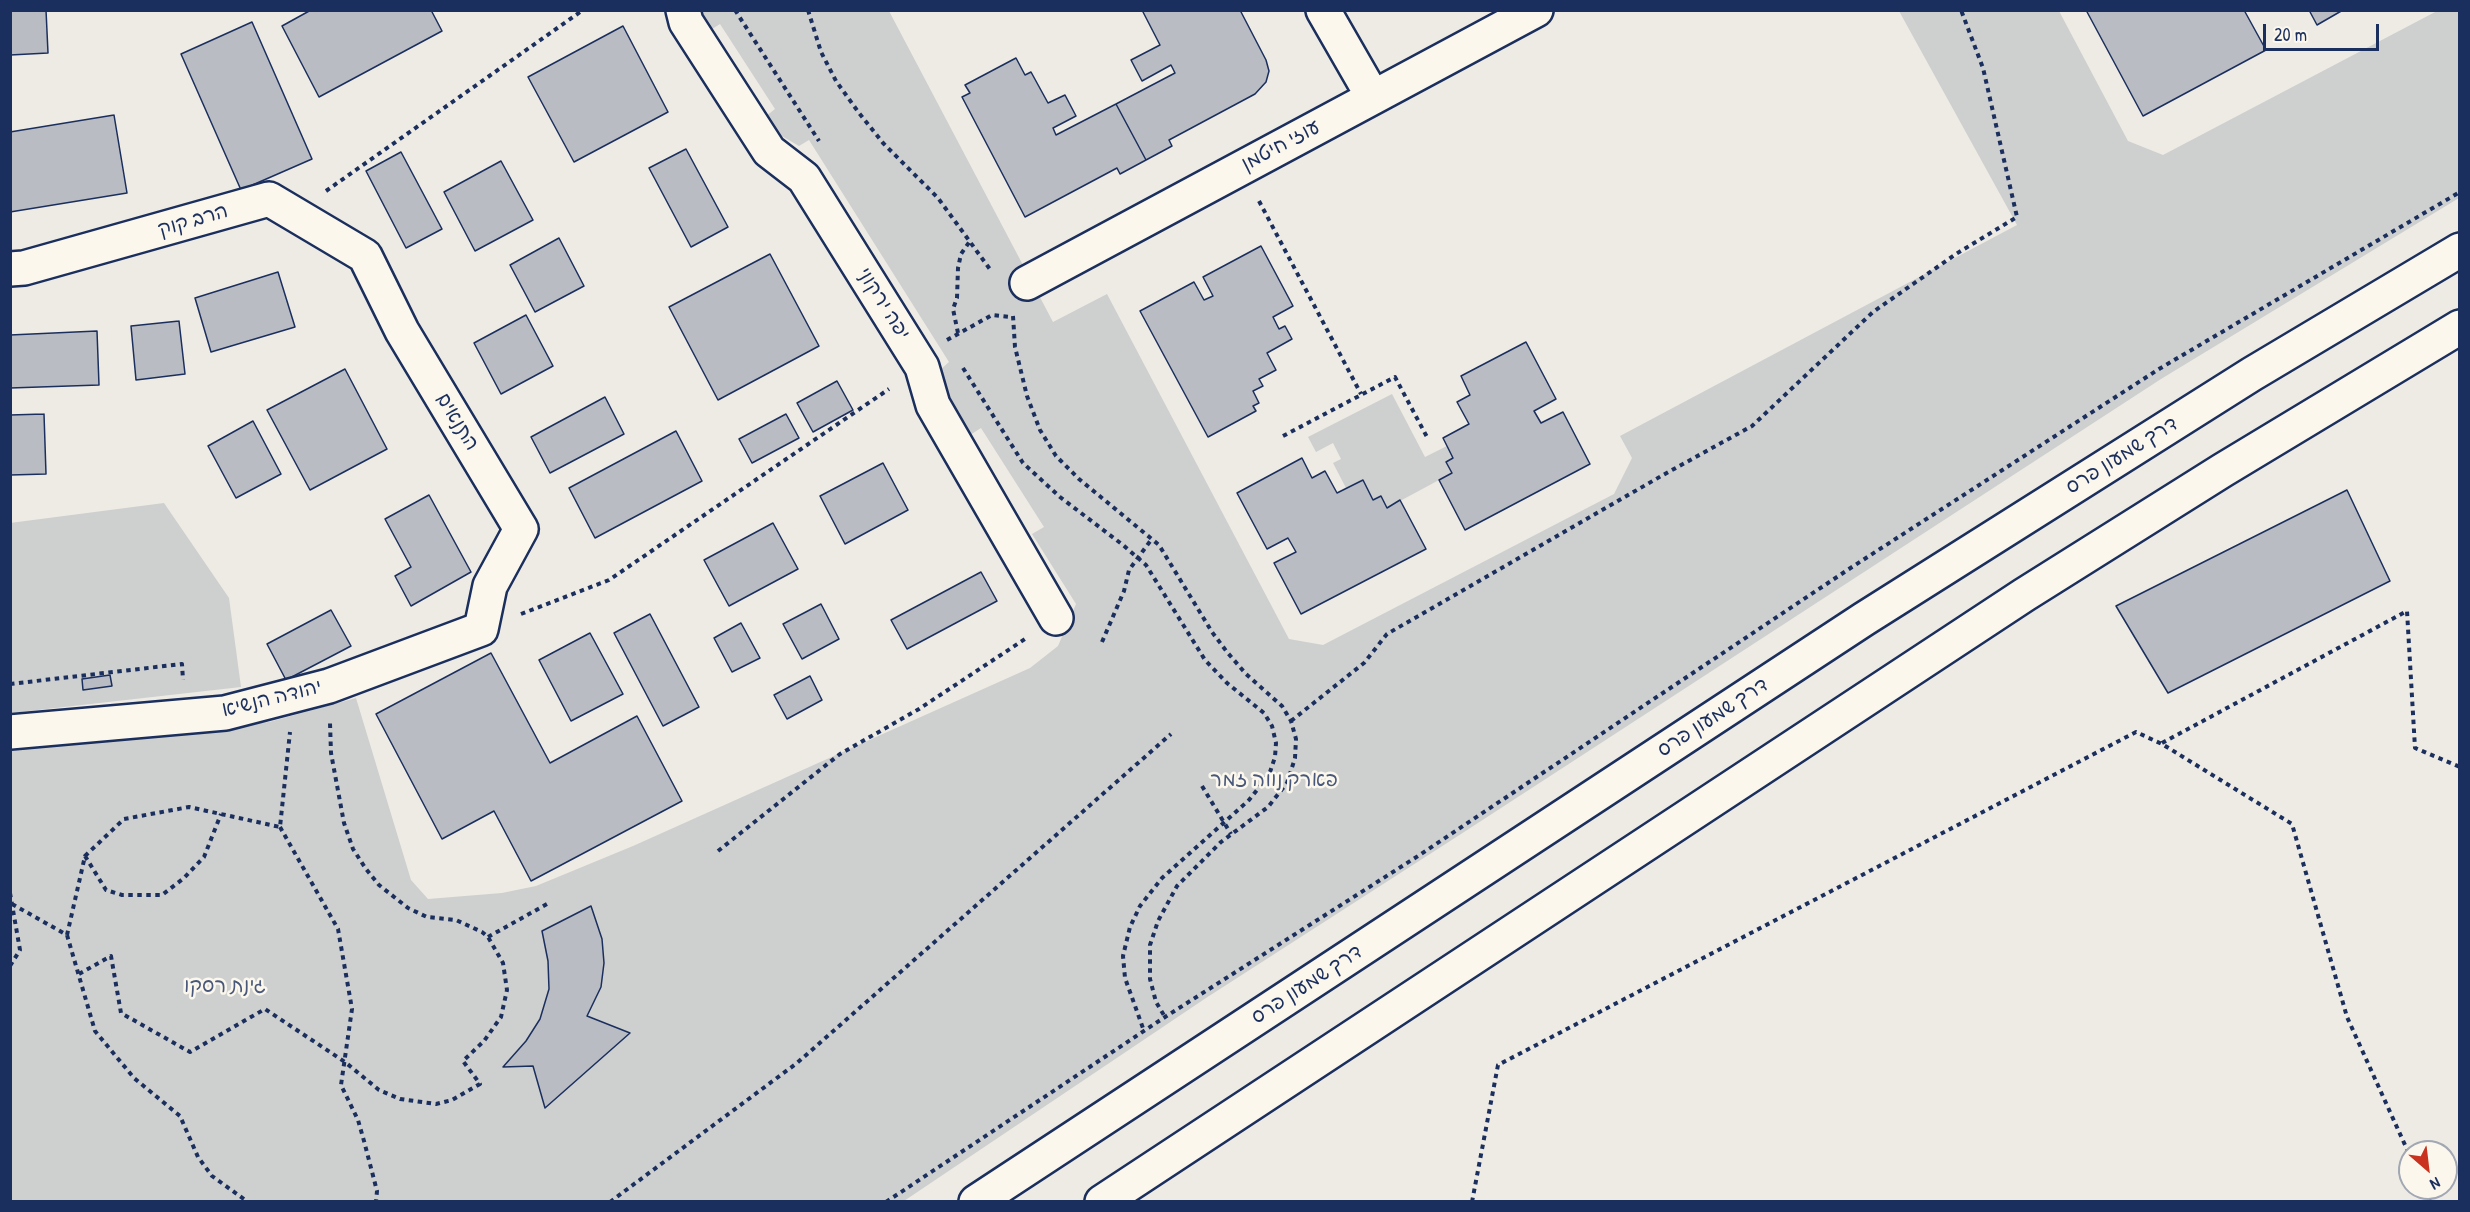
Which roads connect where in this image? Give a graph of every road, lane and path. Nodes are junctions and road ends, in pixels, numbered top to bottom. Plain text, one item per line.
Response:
1 (584, 10) edge
2 (683, 10) edge
3 (808, 10) edge
4 (1323, 10) edge
5 (1536, 10) edge
6 (1961, 10) edge
7 (1373, 98) junction
8 (2460, 192) edge
9 (1259, 201) dead end
10 (293, 214) junction
11 (970, 241) junction
12 (2460, 250) edge
13 (365, 256) joint
14 (10, 269) edge
15 (1012, 292) junction
16 (975, 324) dead end
17 (2460, 327) edge
18 (958, 333) junction
19 (951, 350) dead end
20 (957, 360) dead end
21 (922, 367) junction
22 (1361, 394) junction
23 (1283, 436) dead end
24 (1427, 437) dead end
25 (1151, 540) junction
26 (1137, 557) junction
27 (1056, 618) joint
28 (481, 629) junction
29 (1102, 642) dead end
30 (10, 684) edge
31 (329, 686) junction
32 (294, 695) junction
33 (188, 716) junction
34 (1291, 721) junction
35 (10, 732) edge
36 (1171, 734) dead end
37 (2162, 744) junction
38 (2460, 767) edge
39 (1202, 786) dead end
40 (221, 814) junction
41 (1223, 822) junction
42 (280, 827) junction
43 (1231, 835) junction
44 (718, 851) dead end
45 (85, 856) junction
46 (10, 893) edge
47 (12, 904) edge
48 (547, 904) dead end
49 (67, 935) junction
50 (488, 937) junction
51 (10, 966) edge
52 (79, 974) junction
53 (1165, 1017) junction
54 (1144, 1032) junction
55 (345, 1062) junction
56 (2403, 1140) edge
57 (248, 1202) edge
58 (376, 1202) edge
59 (610, 1202) edge
60 (886, 1202) edge
61 (976, 1202) edge
62 (1102, 1202) edge
63 (1472, 1202) edge

1 - 10 path
2 - 21 street, יפה ירקוני
3 - 11 path
4 - 7 street
5 - 7 street, עוזי חיטמן
6 - 34 path
7 - 15 street, עוזי חיטמן
8 - 53 path
9 - 22 path
10 - 13 street, הרב קוק
10 - 14 street, הרב קוק
11 - 15 path
11 - 18 path
12 - 61 street, דרך שמעון פרס
13 - 28 street, התנאים
15 - 25 path
16 - 18 path
17 - 62 street
18 - 19 path
20 - 26 path
21 - 27 street, יפה ירקוני
21 - 28 path
22 - 23 path
22 - 24 path
25 - 26 path
25 - 34 path
26 - 29 path
26 - 41 path
27 - 44 path
28 - 31 street, יהודה הנשיא
30 - 33 path
31 - 32 street, יהודה הנשיא
31 - 50 path
32 - 33 street, יהודה הנשיא
32 - 42 path
33 - 35 street, יהודה הנשיא
34 - 43 path
36 - 59 path
37 - 38 path
37 - 56 path
37 - 63 path
39 - 41 path
40 - 42 path
40 - 45 path
40 - 45 path
41 - 43 path
41 - 54 path
42 - 55 path
43 - 53 path
45 - 49 path
46 - 47 path
47 - 49 path
47 - 51 path
48 - 50 path
49 - 52 path
50 - 55 path
52 - 55 path
52 - 57 path
53 - 54 path
54 - 60 path
55 - 58 path

